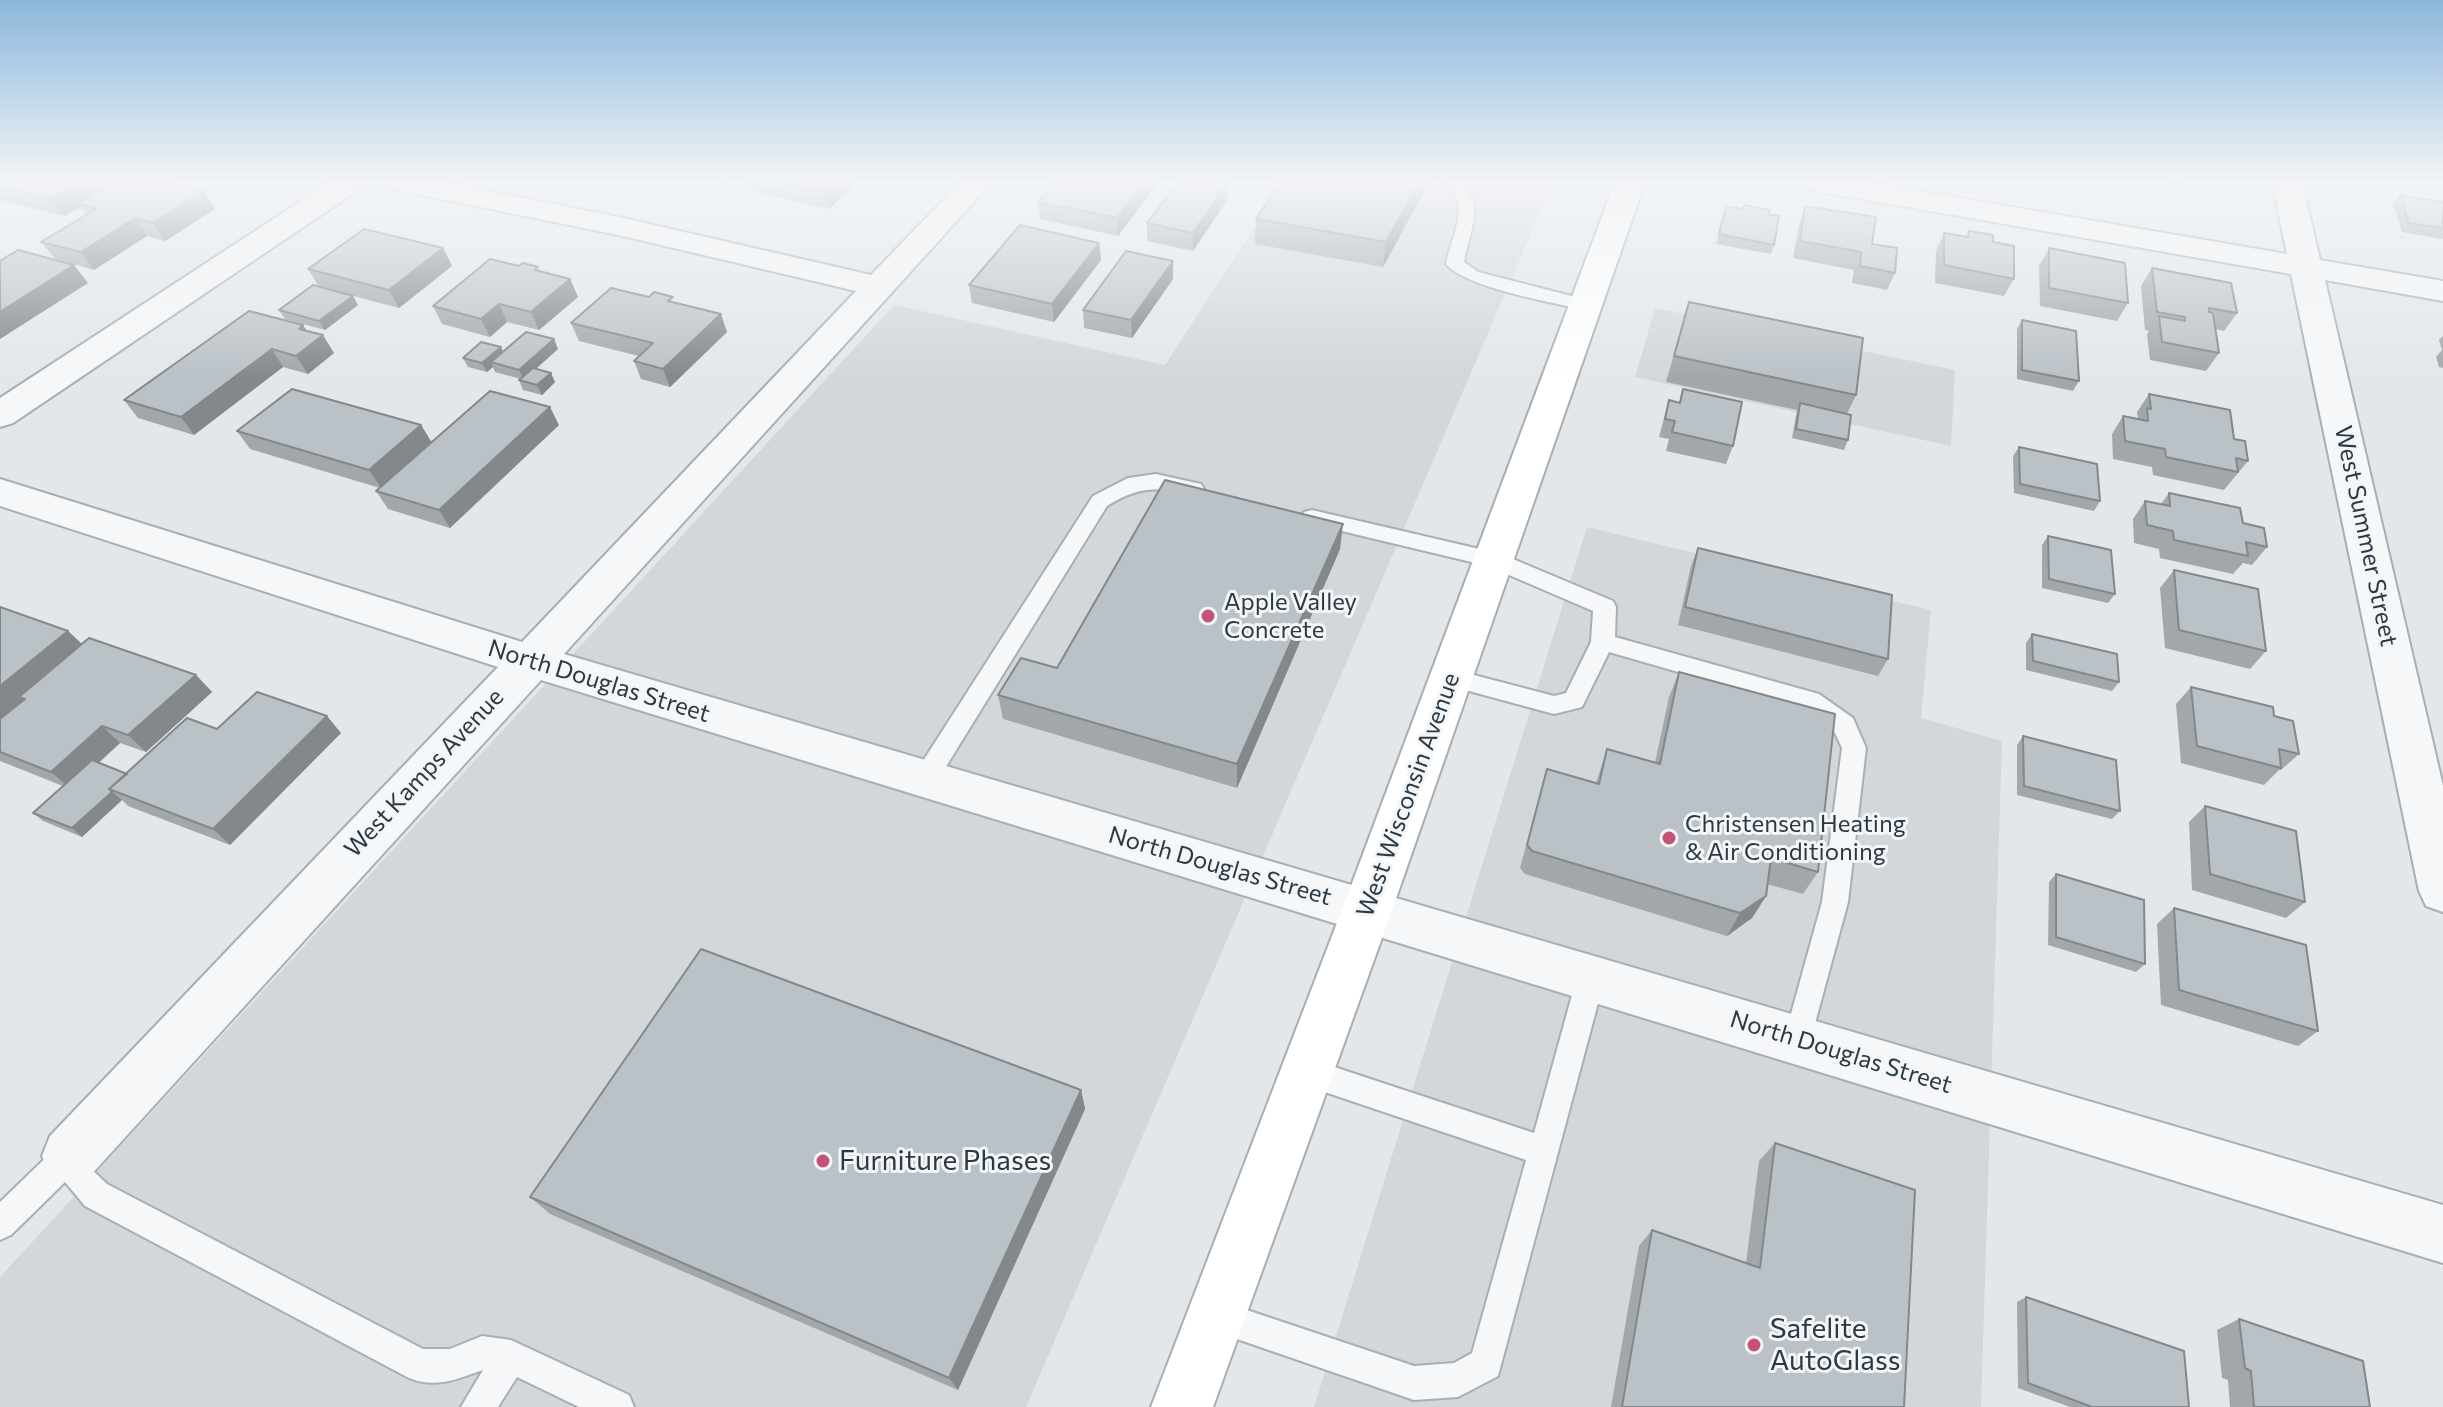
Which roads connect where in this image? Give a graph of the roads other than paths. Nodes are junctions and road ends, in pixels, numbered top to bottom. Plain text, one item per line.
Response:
1 (251, 248) edge
2 (711, 248) edge
3 (916, 248) edge
4 (1456, 248) edge
5 (1606, 248) edge
6 (2199, 248) edge
7 (2302, 248) edge
8 (2306, 266) junction
9 (879, 287) junction
10 (2443, 291) edge
11 (1585, 305) junction
12 (0, 415) edge
13 (0, 492) edge
14 (1221, 495) edge
15 (1297, 513) edge
16 (1493, 560) junction
17 (1603, 642) junction
18 (528, 660) junction
19 (1451, 678) junction
20 (925, 779) junction
21 (2443, 891) edge
22 (1367, 910) junction
23 (1591, 977) junction
24 (1798, 1039) junction
25 (1307, 1072) junction
26 (1544, 1151) junction
27 (70, 1156) junction
28 (0, 1224) edge
29 (2443, 1234) edge
30 (1217, 1316) junction
31 (511, 1357) junction
32 (478, 1407) edge
33 (617, 1407) edge
34 (1182, 1407) edge

1 - 12 street
2 - 9 street
3 - 9 street, West Kamps Avenue
4 - 11 lane
5 - 11 main road, West Wisconsin Avenue
6 - 8 street
7 - 8 street, West Summer Street
8 - 10 street
8 - 21 street, West Summer Street
9 - 18 street, West Kamps Avenue
11 - 16 main road, West Wisconsin Avenue
13 - 18 street, North Douglas Street
14 - 20 lane
15 - 16 lane
16 - 17 lane
16 - 19 main road, West Wisconsin Avenue
17 - 19 lane
17 - 24 lane
18 - 20 street, North Douglas Street
18 - 27 street, West Kamps Avenue
19 - 22 main road, West Wisconsin Avenue
20 - 22 street, North Douglas Street
22 - 23 street, North Douglas Street
22 - 25 main road, West Wisconsin Avenue
23 - 24 street, North Douglas Street
23 - 26 lane
24 - 29 street, North Douglas Street
25 - 26 lane
25 - 30 main road, West Wisconsin Avenue
26 - 30 lane
27 - 28 lane
27 - 31 lane
30 - 34 main road, West Wisconsin Avenue
31 - 32 lane
31 - 33 lane

